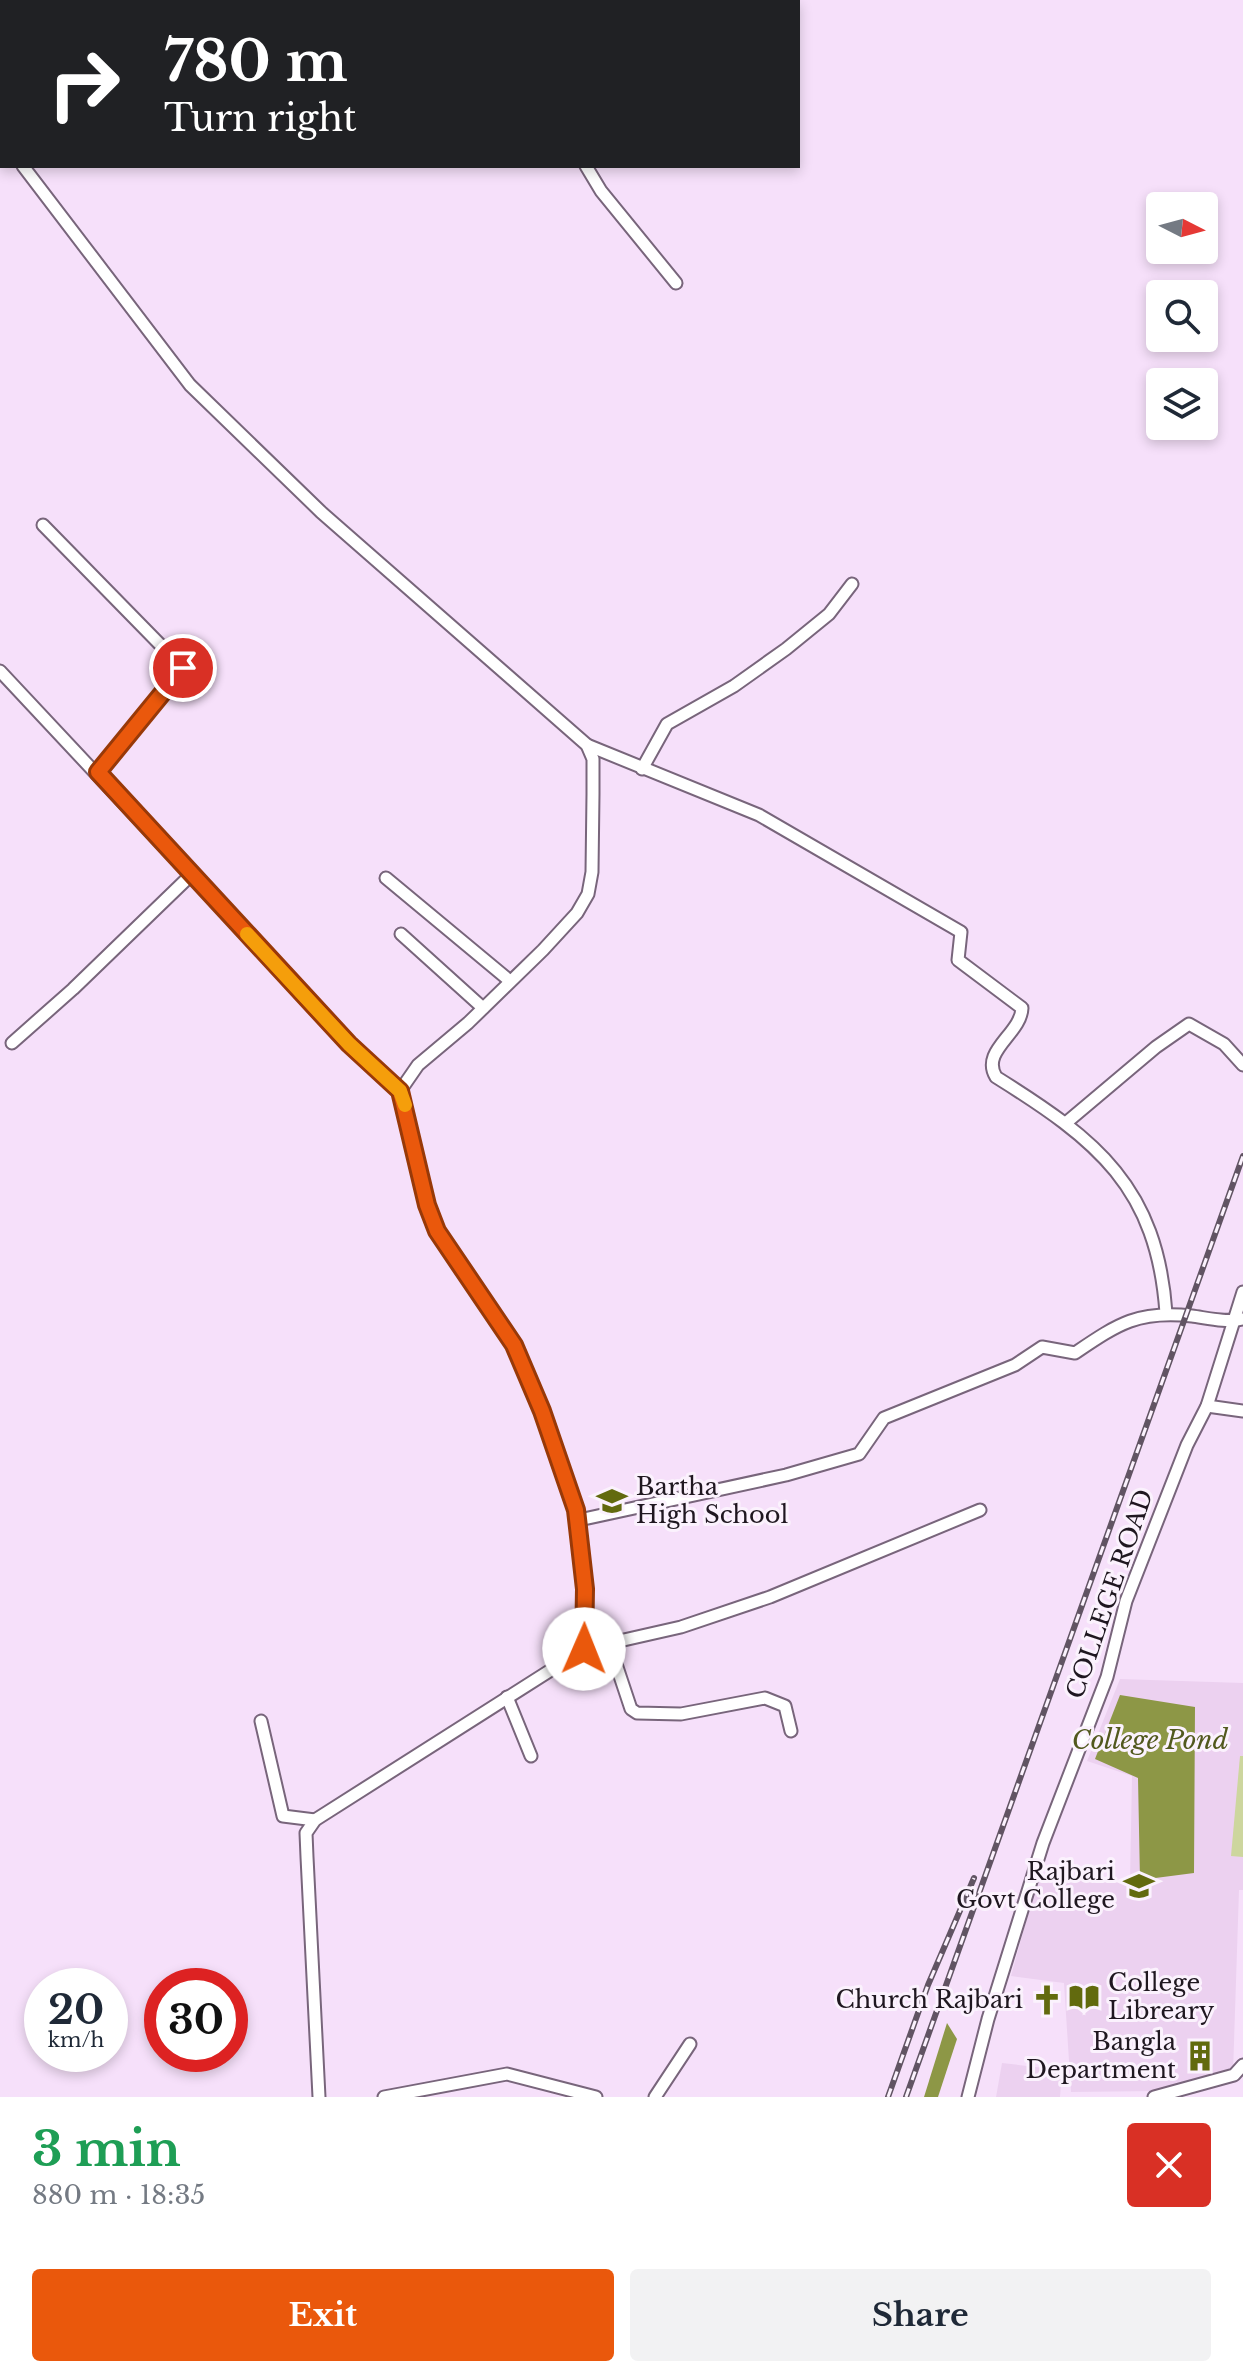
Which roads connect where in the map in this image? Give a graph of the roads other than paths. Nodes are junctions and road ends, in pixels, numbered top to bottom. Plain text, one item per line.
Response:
1 (25, 168) edge
2 (587, 168) edge
3 (676, 283) dead end
4 (43, 525) dead end
5 (852, 584) dead end
6 (0, 671) edge
7 (587, 745) junction
8 (642, 769) junction
9 (98, 772) junction
10 (192, 874) junction
11 (386, 878) dead end
12 (401, 934) dead end
13 (510, 981) junction
14 (483, 1008) junction
15 (12, 1043) dead end
16 (1243, 1065) edge
17 (400, 1091) junction
18 (1067, 1122) junction
19 (1243, 1292) edge
20 (1166, 1313) junction
21 (1239, 1320) edge
22 (1207, 1406) junction
23 (1243, 1411) edge
24 (980, 1510) dead end
25 (579, 1520) junction
26 (609, 1643) junction
27 (584, 1649) junction
28 (507, 1697) junction
29 (261, 1721) dead end
30 (791, 1731) dead end
31 (531, 1756) dead end
32 (315, 1820) junction
33 (690, 2044) dead end
34 (1243, 2065) edge
35 (319, 2097) edge
36 (384, 2097) edge
37 (596, 2097) edge
38 (655, 2097) edge
39 (968, 2097) edge
40 (1154, 2097) edge

1 - 7 street
2 - 3 street
4 - 9 street
5 - 8 street
6 - 9 street
7 - 8 street
7 - 13 street
8 - 18 street
9 - 10 street
10 - 15 street
10 - 17 street
11 - 13 street
12 - 14 street
13 - 14 street
14 - 17 street
16 - 18 street
17 - 25 street
18 - 20 street
19 - 21 street, COLLEGE ROAD
20 - 21 street
20 - 25 street
21 - 22 street, COLLEGE ROAD
22 - 23 street
22 - 39 street, COLLEGE ROAD
24 - 26 street
25 - 27 street
26 - 27 street
26 - 30 street
27 - 28 street
28 - 31 street
28 - 32 street
29 - 32 street
32 - 35 street
33 - 38 street
34 - 40 street
36 - 37 street

